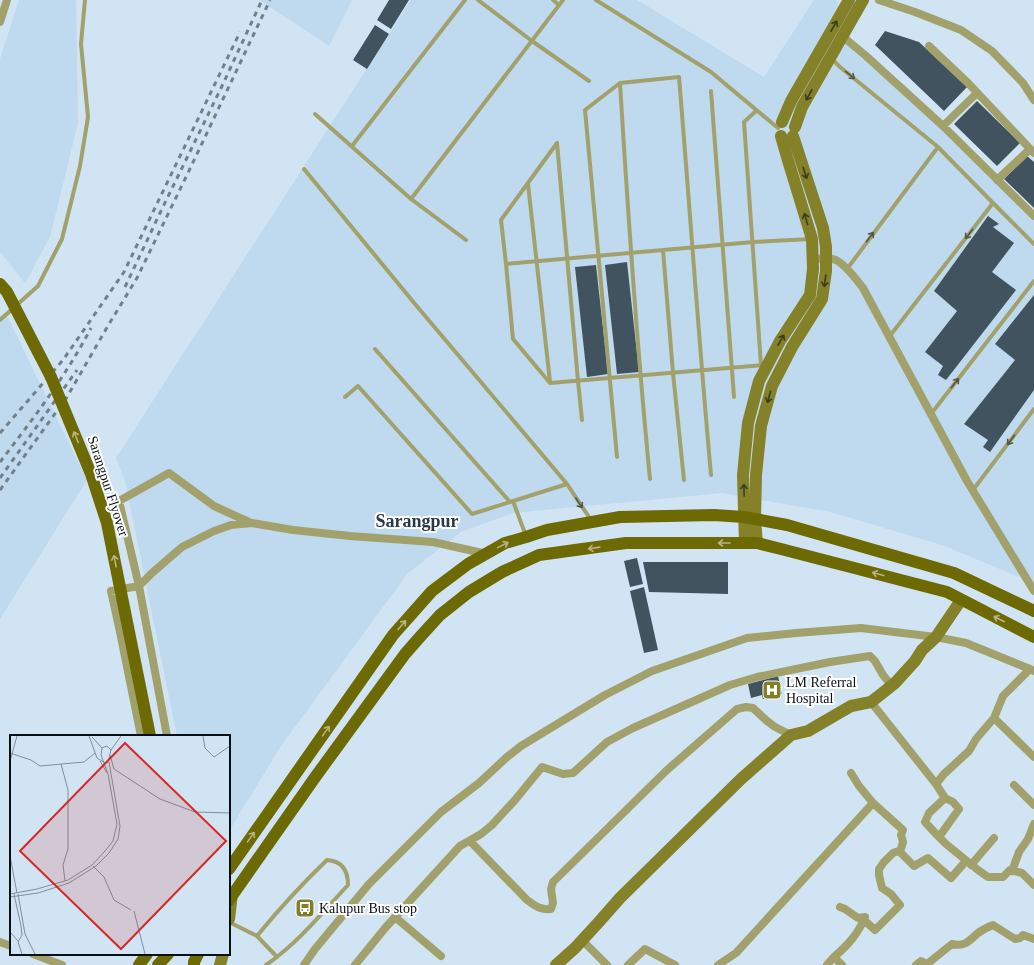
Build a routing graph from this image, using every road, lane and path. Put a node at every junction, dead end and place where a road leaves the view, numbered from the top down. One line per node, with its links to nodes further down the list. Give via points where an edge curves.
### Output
1 (7, 0): 12 (street)
2 (85, 0): 53 (lane, via 81,44 88,117 80,166 62,239 38,286)
3 (465, 0): 27 (lane)
4 (478, 0): 14 (lane)
5 (553, 0): 11 (lane)
6 (563, 0): 11 (lane)
7 (596, 0): 23 (lane, via 711,72)
8 (849, 0): 16 (main road, one-way to 8)
9 (863, 0): 13 (main road)
10 (880, 0): 22 (street, via 961,30 992,51)
11 (559, 5): 14 (lane)
12 (0, 22)
13 (842, 36): 17 (main road); 25 (street)
14 (532, 41): 18 (lane); 33 (lane)
15 (929, 46): 21 (street)
16 (821, 48): 17 (lane); 26 (main road, via 791,102)
17 (830, 57): 26 (main road, one-way to 26, via 802,108); 28 (lane, one-way to 28)
18 (589, 81)
19 (620, 83): 41 (lane, via 679,77); 43 (lane); 44 (lane, via 585,110)
20 (711, 91): 40 (lane)
21 (977, 93): 25 (street); 29 (street)
22 (1034, 100)
23 (756, 111): 26 (lane); 38 (lane, via 744,122)
24 (315, 114): 27 (lane)
25 (943, 126): 31 (street)
26 (786, 130): 36 (main road, one-way to 26, via 787,157); 47 (main road, one-way to 47, via 823,228)
27 (352, 146): 33 (lane)
28 (938, 147): 34 (lane); 50 (lane, one-way to 28)
29 (1032, 151): 31 (street)
30 (304, 169): 73 (lane)
31 (997, 180): 35 (street)
32 (528, 184): 45 (lane, via 557,143); 48 (lane); 49 (lane, via 501,220)
33 (411, 199): 37 (lane)
34 (992, 203): 39 (lane); 54 (lane, one-way to 54)
35 (1034, 216)
36 (812, 239): 38 (lane); 46 (main road)
37 (466, 240)
38 (753, 242): 40 (lane); 56 (lane)
39 (1034, 244)
40 (722, 245): 41 (lane); 57 (lane)
41 (693, 248): 42 (lane); 58 (lane)
42 (663, 250): 43 (lane); 59 (lane)
43 (630, 253): 44 (lane); 60 (lane)
44 (598, 256): 45 (lane); 61 (lane)
45 (568, 259): 48 (lane); 62 (lane)
46 (813, 259): 47 (street); 56 (main road, one-way to 46, via 810,294)
47 (826, 259): 50 (street, via 835,260); 76 (main road, one-way to 76, via 822,299 792,347 772,386 761,426)
48 (536, 262): 49 (lane); 63 (lane)
49 (506, 264): 63 (lane, via 513,339)
50 (847, 269): 54 (street, via 863,288)
51 (1034, 281): 67 (lane, one-way to 51)
52 (0, 284): 93 (main road, Sarangpur Flyover, one-way to 52, bridge, via 107,523 91,474 52,377 7,292)
53 (0, 320)
54 (889, 337): 67 (street)
55 (375, 349): 75 (lane)
56 (764, 365): 57 (lane); 76 (main road, one-way to 56, via 743,475 748,423)
57 (732, 368): 58 (lane); 65 (lane)
58 (702, 370): 59 (lane); 70 (lane)
59 (673, 373): 60 (lane); 72 (lane)
60 (640, 376): 61 (lane); 71 (lane)
61 (609, 378): 62 (lane); 69 (lane)
62 (578, 381): 63 (lane); 68 (lane)
63 (550, 383)
64 (345, 397): 75 (lane, via 358,386 472,514)
65 (734, 397)
66 (1034, 409): 74 (lane, one-way to 74)
67 (931, 414): 74 (street)
68 (582, 420)
69 (617, 457)
70 (711, 475)
71 (650, 479)
72 (684, 480)
73 (567, 484): 75 (lane); 77 (lane, one-way to 77)
74 (973, 490): 83 (street)
75 (511, 502): 79 (lane)
76 (750, 518): 77 (main road, via 714,515 620,517); 80 (main road); 85 (main road, via 787,525 954,573)
77 (592, 522): 79 (main road, via 547,530)
78 (252, 523): 81 (street, via 292,530 433,542); 82 (street, via 231,524 182,547); 82 (street, via 214,506 169,473 119,501)
79 (526, 537): 81 (main road, one-way to 79)
80 (751, 543): 84 (main road, one-way to 80, via 947,592 781,548); 112 (main road, one-way to 112, via 626,543 539,556 502,572 469,592 440,615 405,654)
81 (487, 554): 109 (main road, one-way to 81, via 393,635 432,591 468,564)
82 (139, 586): 92 (street, via 111,591); 94 (street)
83 (1034, 591)
84 (961, 600): 86 (main road, one-way to 84); 87 (main road)
85 (1034, 611)
86 (1034, 636)
87 (936, 637): 88 (street, via 966,643); 89 (main road); 135 (street, via 861,628 747,638 652,671 605,694 521,746 441,812 369,884)
88 (1032, 670): 91 (street, via 1003,696)
89 (892, 686): 90 (main road); 106 (street, via 870,656 757,677 730,685 607,742 573,773 563,774 542,767 500,817)
90 (871, 702): 95 (main road, via 851,706 808,731); 98 (street)
91 (994, 718): 96 (street); 98 (street, via 969,751)
92 (141, 735)
93 (150, 735)
94 (167, 735)
95 (791, 735): 106 (street, via 775,727 752,708 737,709 667,770 553,882 551,909 542,910 527,900); 120 (main road, via 631,887)
96 (1034, 757)
97 (851, 773): 101 (street)
98 (936, 784): 100 (street)
99 (1014, 785): 102 (street)
100 (945, 798): 104 (street, via 929,813 925,822); 104 (street, via 959,809)
101 (873, 803): 107 (street, via 903,830); 141 (street, via 736,953)
102 (1034, 805)
103 (1034, 824): 110 (street)
104 (939, 837): 108 (street)
105 (994, 838): 108 (street)
106 (470, 841): 115 (street, via 460,846)
107 (900, 852): 108 (street, via 914,866 928,858 951,878); 116 (street, via 893,853 879,869 882,888 900,905 875,930)
108 (969, 863): 110 (street, via 988,877 1003,877)
109 (230, 868)
110 (1012, 871): 111 (street, via 1022,873)
111 (1034, 885)
112 (231, 897): 114 (main road)
113 (840, 906): 116 (street, via 858,918 865,917)
114 (230, 908)
115 (395, 917): 127 (street); 136 (street)
116 (864, 920): 129 (street, via 855,937)
117 (230, 922): 118 (lane)
118 (257, 936): 128 (lane); 128 (lane, via 327,860 340,864 346,872 348,885 301,936)
119 (1034, 939): 144 (street, via 1022,935 1015,939 993,925 979,932 970,941 952,944 927,964 921,961)
120 (582, 940): 137 (main road); 138 (street)
121 (0, 942): 122 (street)
122 (10, 946)
123 (36, 955): 130 (street)
124 (146, 955): 131 (main road)
125 (167, 955): 132 (main road)
126 (223, 955): 133 (main road)
127 (441, 956)
128 (277, 957): 134 (lane)
129 (834, 957): 142 (street); 143 (street)
130 (62, 965)
131 (139, 965)
132 (158, 965)
133 (220, 965)
134 (266, 965)
135 (304, 965)
136 (355, 965)
137 (556, 965)
138 (607, 965)
139 (628, 965): 140 (street, via 645,949)
140 (675, 965)
141 (718, 965)
142 (827, 965)
143 (842, 965)
144 (916, 965)

